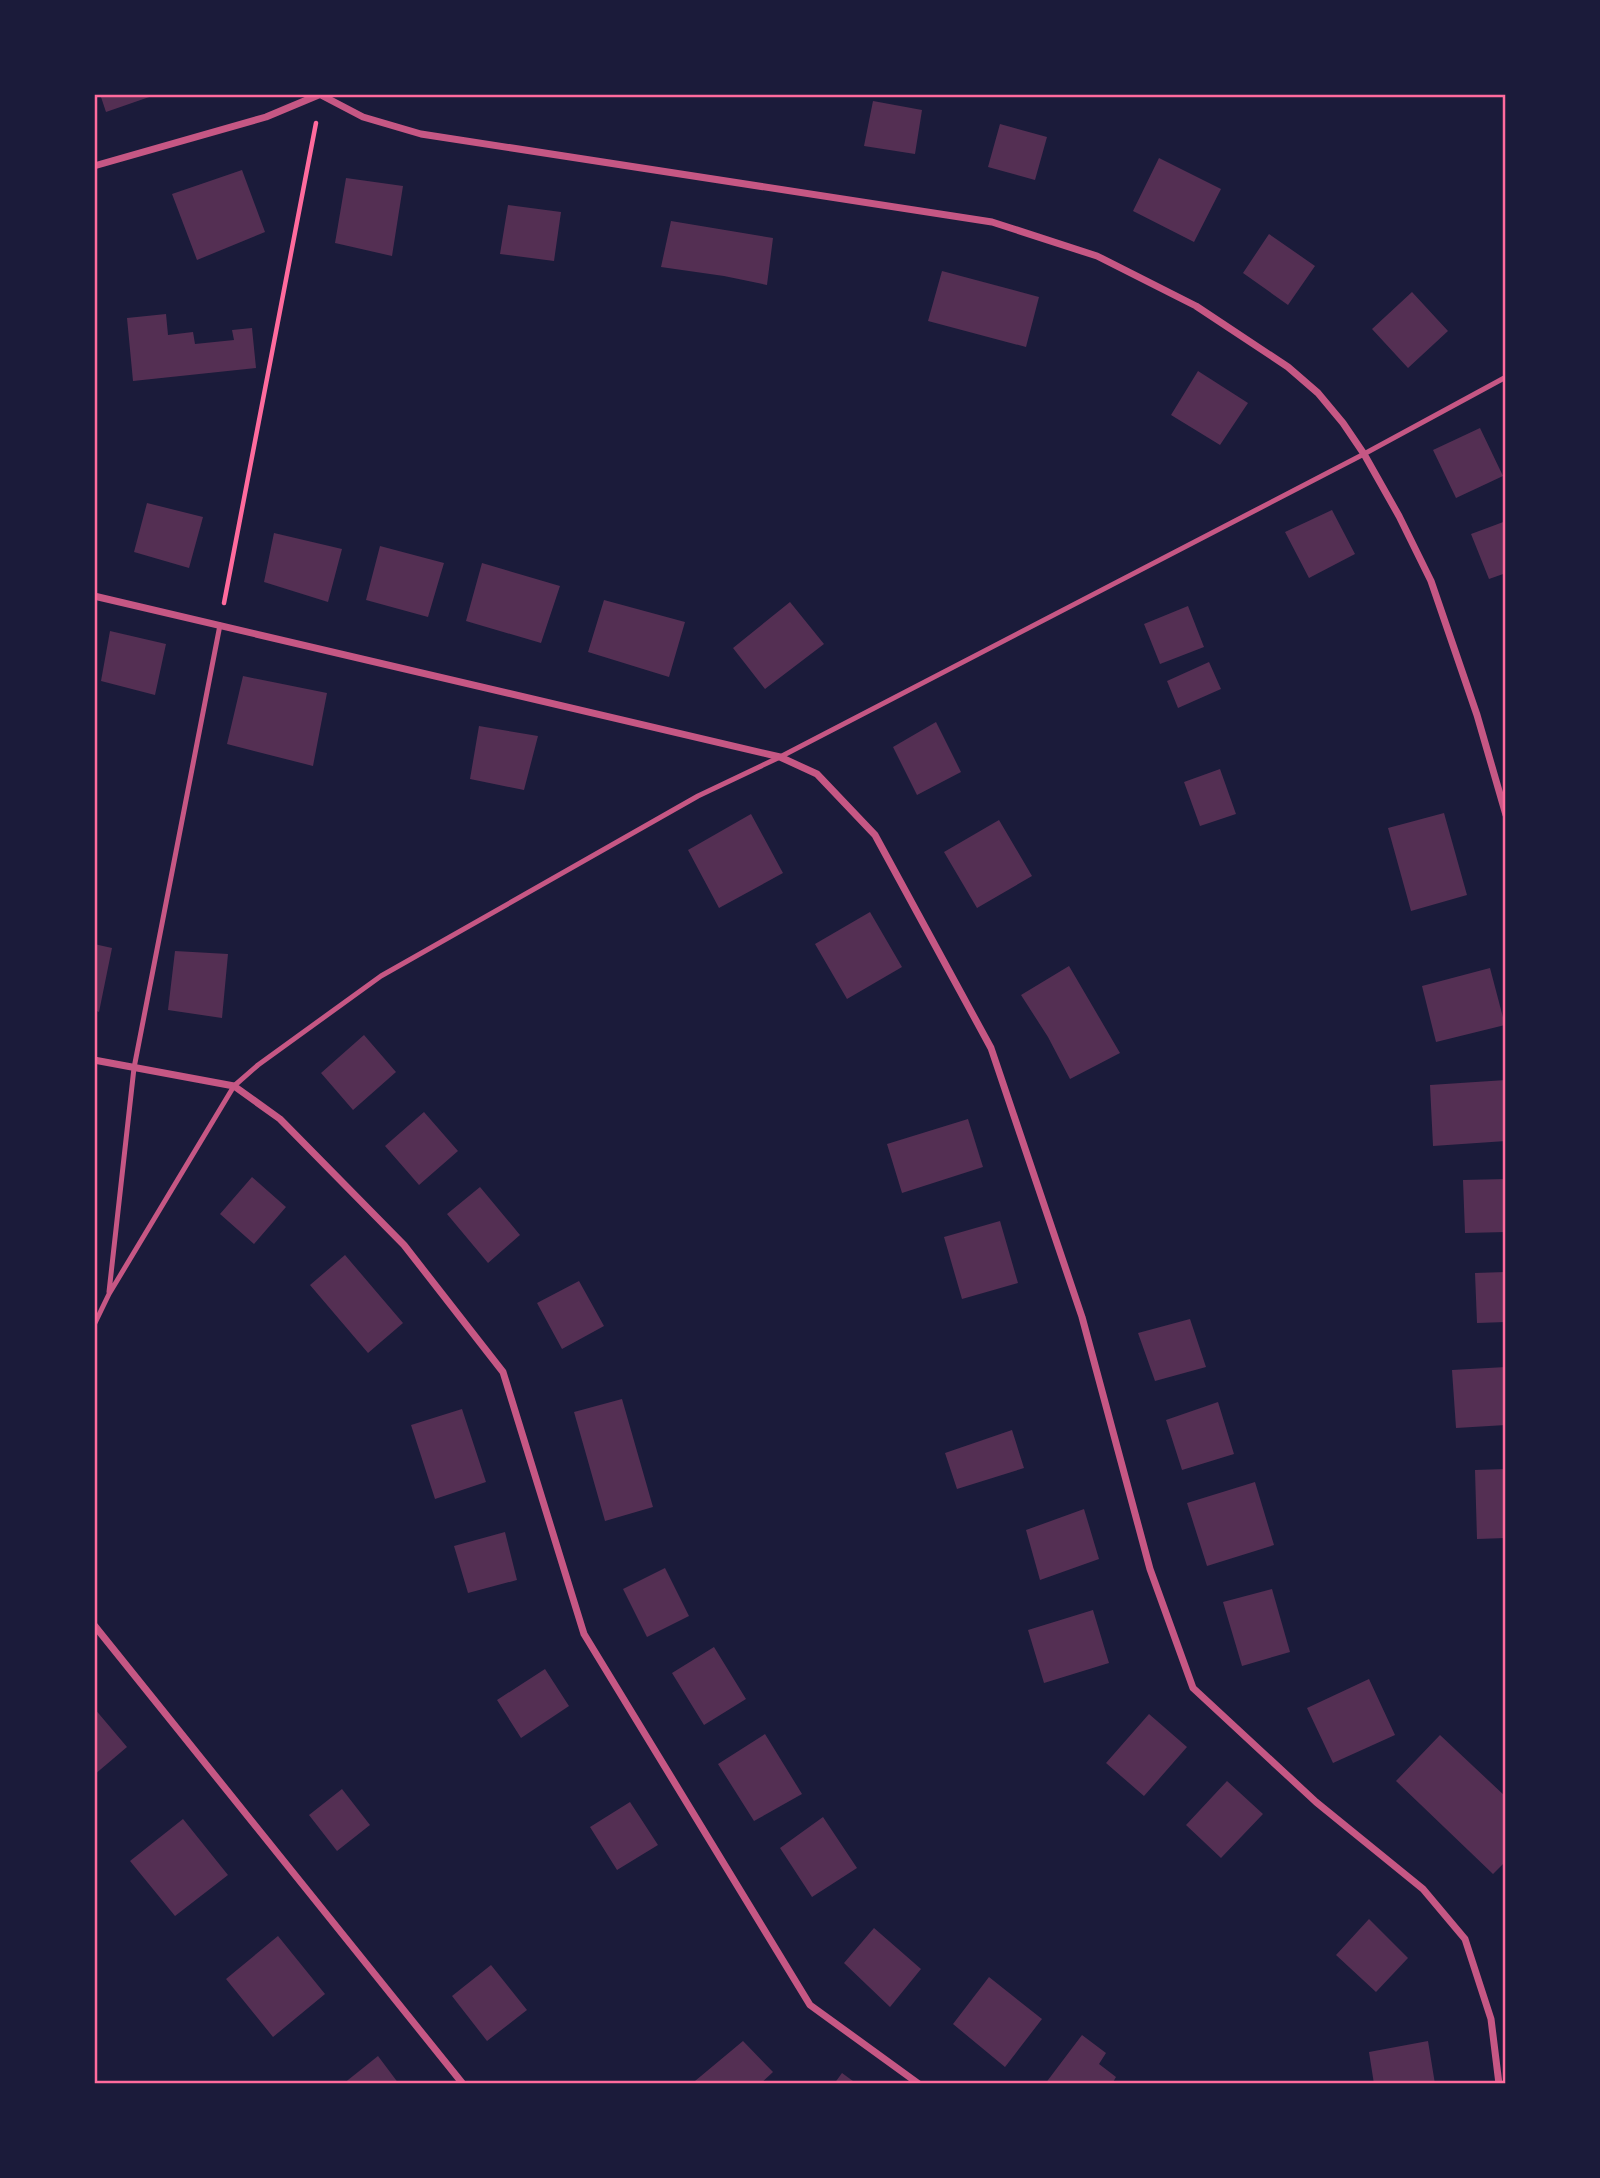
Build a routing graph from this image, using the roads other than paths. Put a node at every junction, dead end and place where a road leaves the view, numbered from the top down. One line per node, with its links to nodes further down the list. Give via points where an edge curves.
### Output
1 (321, 95): 2 (street, via 267,117); 4 (street, via 363,117 421,134 992,222 1097,256 1196,306 1288,367 1318,393)
2 (94, 166)
3 (1506, 377): 4 (lane)
4 (1364, 454): 7 (lane); 8 (street, via 1432,581)
5 (94, 596): 6 (street)
6 (220, 625): 7 (street); 10 (lane)
7 (780, 757): 11 (lane, via 698,796 381,976); 17 (street, via 817,774 875,835 991,1048 1082,1317 1150,1569 1193,1688 1315,1802 1423,1889 1465,1938 1490,2019)
8 (1506, 815)
9 (94, 1060): 10 (street)
10 (134, 1068): 11 (street); 12 (lane)
11 (234, 1086): 12 (lane); 16 (street, via 279,1119 404,1245 503,1373 584,1634 810,2005)
12 (109, 1294): 13 (lane)
13 (94, 1325)
14 (94, 1625): 15 (street)
15 (463, 2084)
16 (919, 2084)
17 (1499, 2084)

